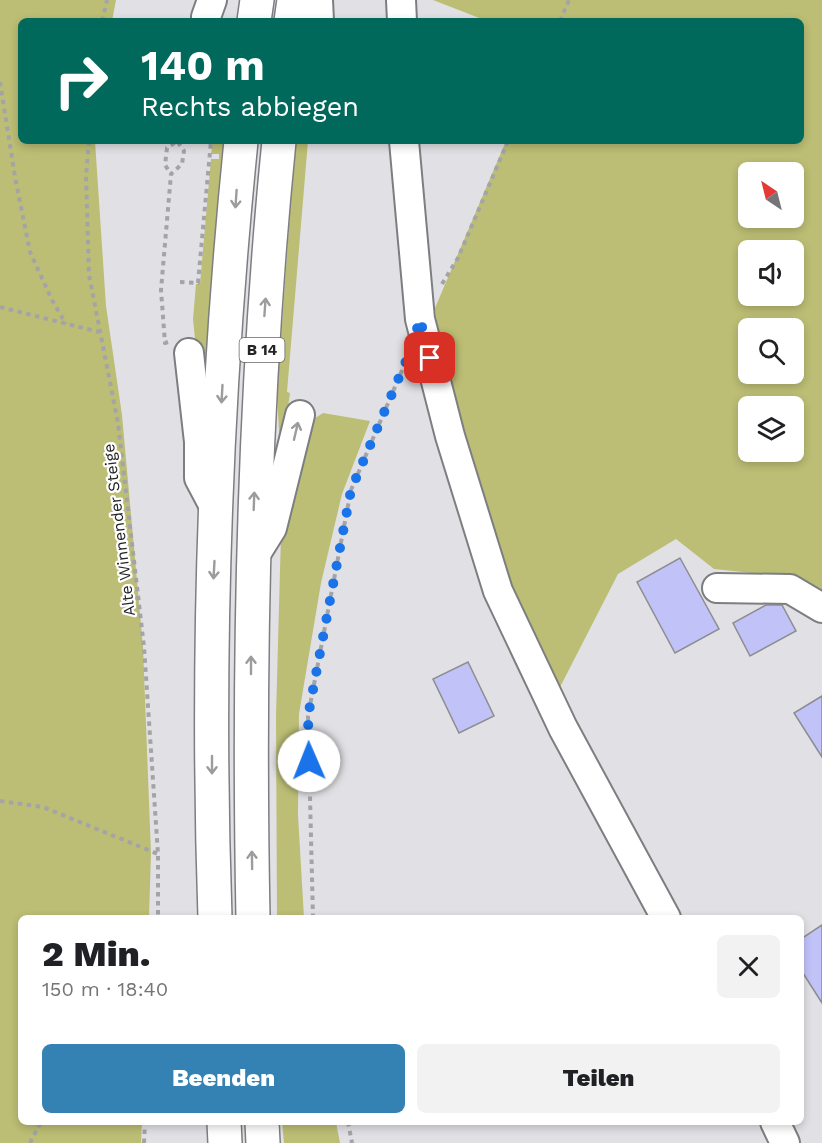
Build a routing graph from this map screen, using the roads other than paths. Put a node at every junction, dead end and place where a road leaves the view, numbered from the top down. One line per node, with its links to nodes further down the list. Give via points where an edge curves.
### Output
1 (257, 0): 5 (highway)
2 (294, 0): 6 (highway)
3 (318, 0): 7 (street)
4 (401, 0): 8 (street)
5 (254, 18)
6 (291, 18)
7 (319, 18)
8 (402, 18)
9 (241, 144): 14 (highway, B 14, one-way to 14)
10 (279, 144): 15 (highway, B 14, one-way to 10, via 262,354)
11 (404, 144): 20 (street, via 420,319 450,436 498,591 563,728)
12 (179, 348): 14 (street, via 199,442 200,478)
13 (300, 415): 15 (street, one-way to 13, via 272,528)
14 (217, 512): 18 (highway, B 14, one-way to 18, via 212,710)
15 (252, 560): 19 (highway, B 14, one-way to 15)
16 (717, 588): 17 (street, via 790,589)
17 (822, 608)
18 (215, 915)
19 (253, 915)
20 (664, 915)
21 (224, 1125): 24 (highway)
22 (262, 1125): 25 (highway)
23 (776, 1125): 26 (street)
24 (225, 1143)
25 (263, 1143)
26 (785, 1143)

